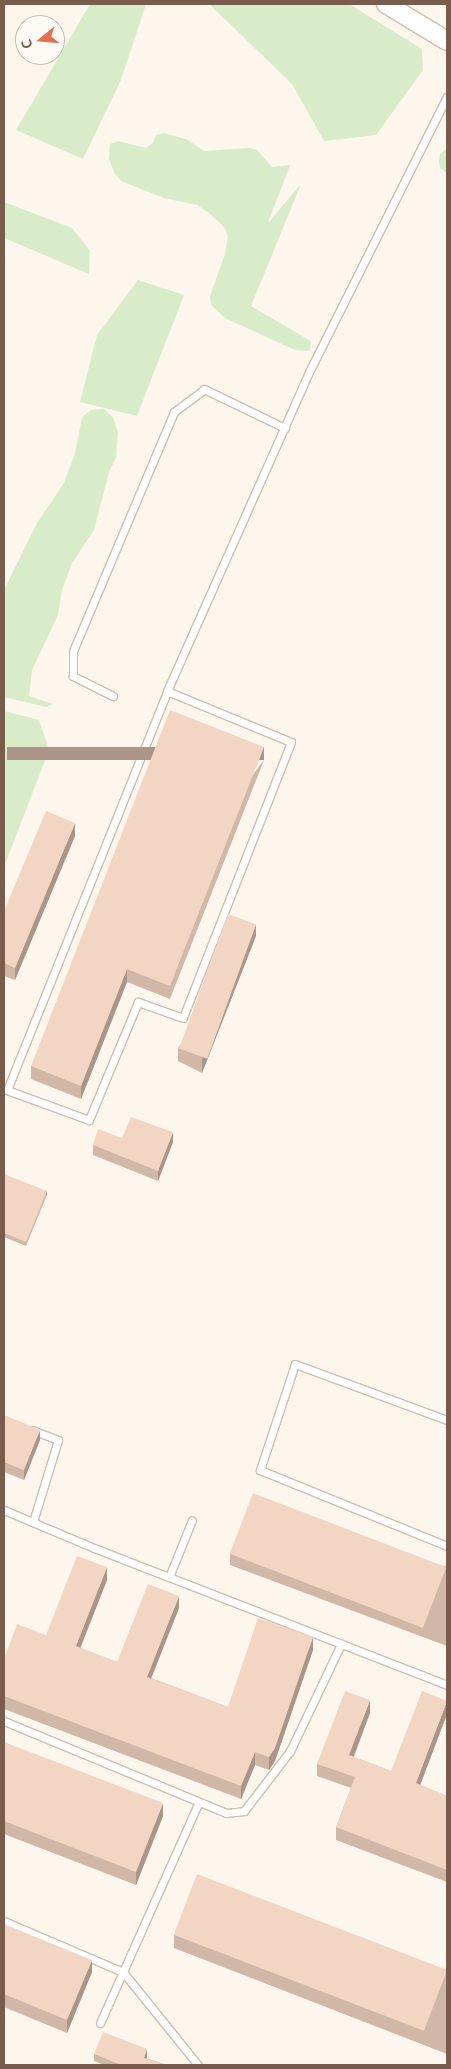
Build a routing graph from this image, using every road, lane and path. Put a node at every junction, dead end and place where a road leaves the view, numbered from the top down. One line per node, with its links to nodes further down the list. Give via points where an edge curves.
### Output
1 (386, 4): 2 (street)
2 (447, 42)
3 (447, 97): 4 (lane)
4 (284, 428): 5 (lane); 6 (lane, via 204,389 174,412 73,651 73,676)
5 (167, 691): 5 (lane, via 7,1090 89,1120 138,1002 183,1018 291,742)
6 (113, 696)
7 (447, 1420): 12 (lane, via 295,1364 260,1470)
8 (22, 1426): 11 (lane, via 58,1440)
9 (4, 1510): 11 (lane)
10 (192, 1520): 13 (lane)
11 (33, 1522): 13 (lane)
12 (447, 1546)
13 (169, 1577): 14 (lane)
14 (341, 1644): 15 (lane); 17 (lane, via 290,1751 244,1811 226,1813)
15 (447, 1685)
16 (4, 1721): 17 (lane)
17 (199, 1802): 19 (lane)
18 (4, 1921): 19 (lane)
19 (123, 1972): 20 (lane); 21 (lane)
20 (100, 2022)
21 (198, 2065)

